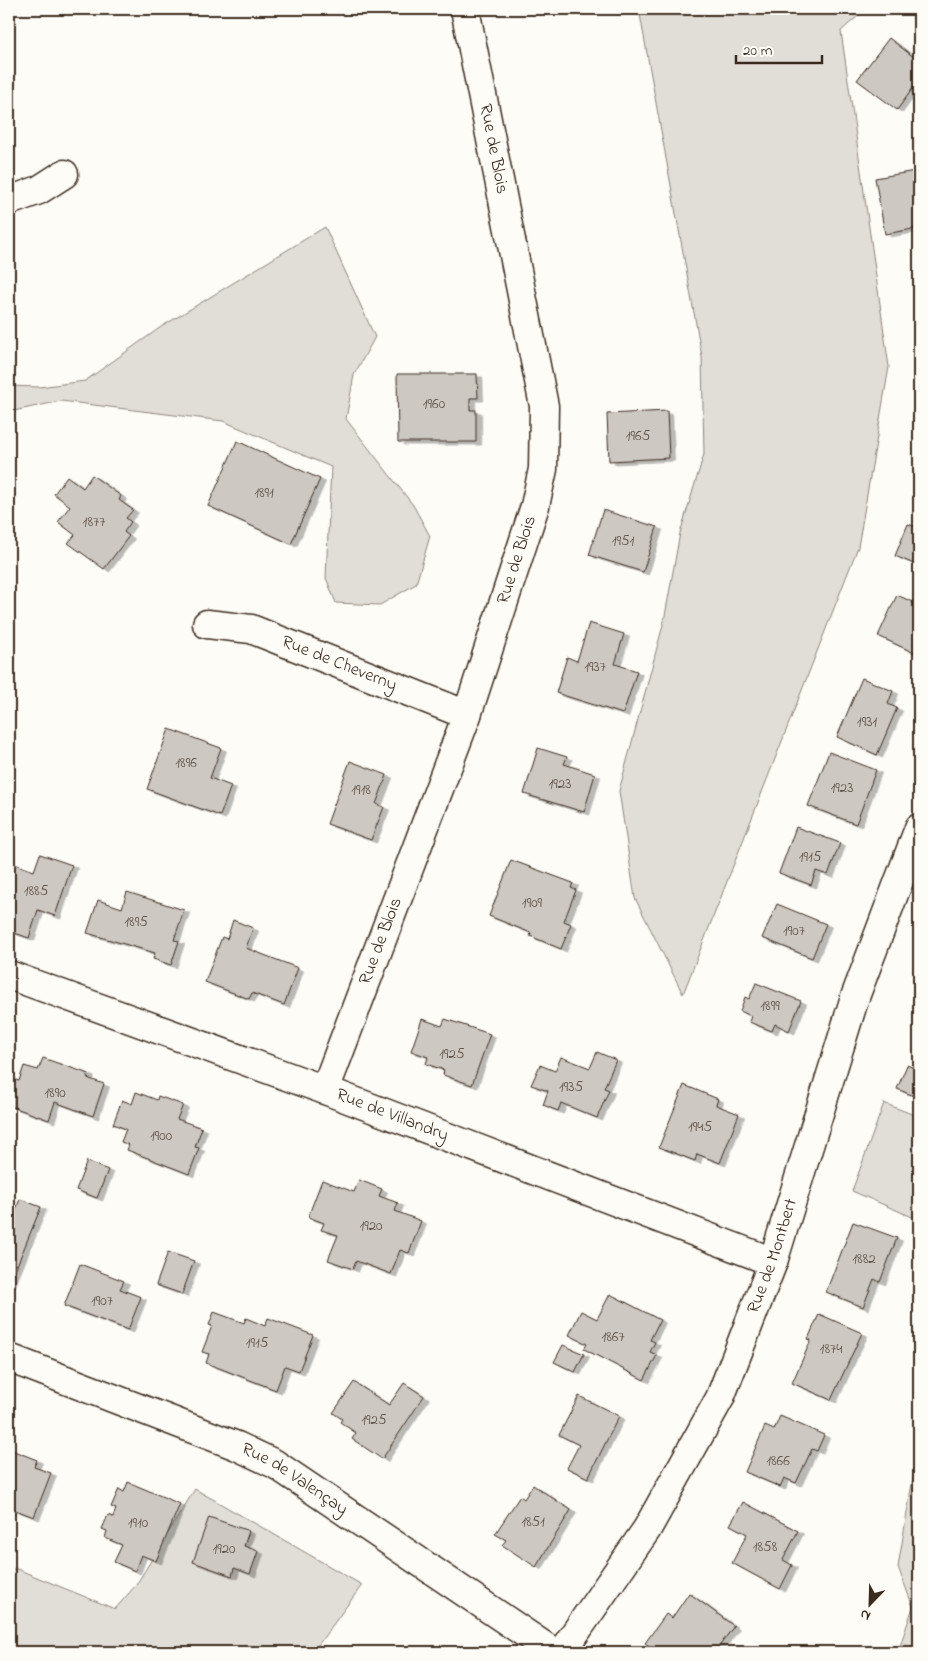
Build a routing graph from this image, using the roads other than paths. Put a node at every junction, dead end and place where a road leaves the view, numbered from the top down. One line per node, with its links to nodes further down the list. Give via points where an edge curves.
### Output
1 (465, 9): 5 (street, Rue de Blois, via 544,406 545,444 534,506)
2 (64, 174): 3 (street, via 39,190)
3 (9, 201)
4 (206, 624): 5 (street, Rue de Cheverny, via 251,629)
5 (467, 715): 8 (street, Rue de Blois)
6 (919, 828): 9 (street, Rue de Montbert, via 855,997)
7 (9, 975): 8 (street, Rue de Villandry)
8 (325, 1090): 9 (street, Rue de Villandry)
9 (773, 1262): 12 (street, Rue de Montbert, via 720,1398 647,1529)
10 (9, 1358): 11 (street, Rue de Valençay, via 276,1464)
11 (554, 1652)
12 (562, 1652)

